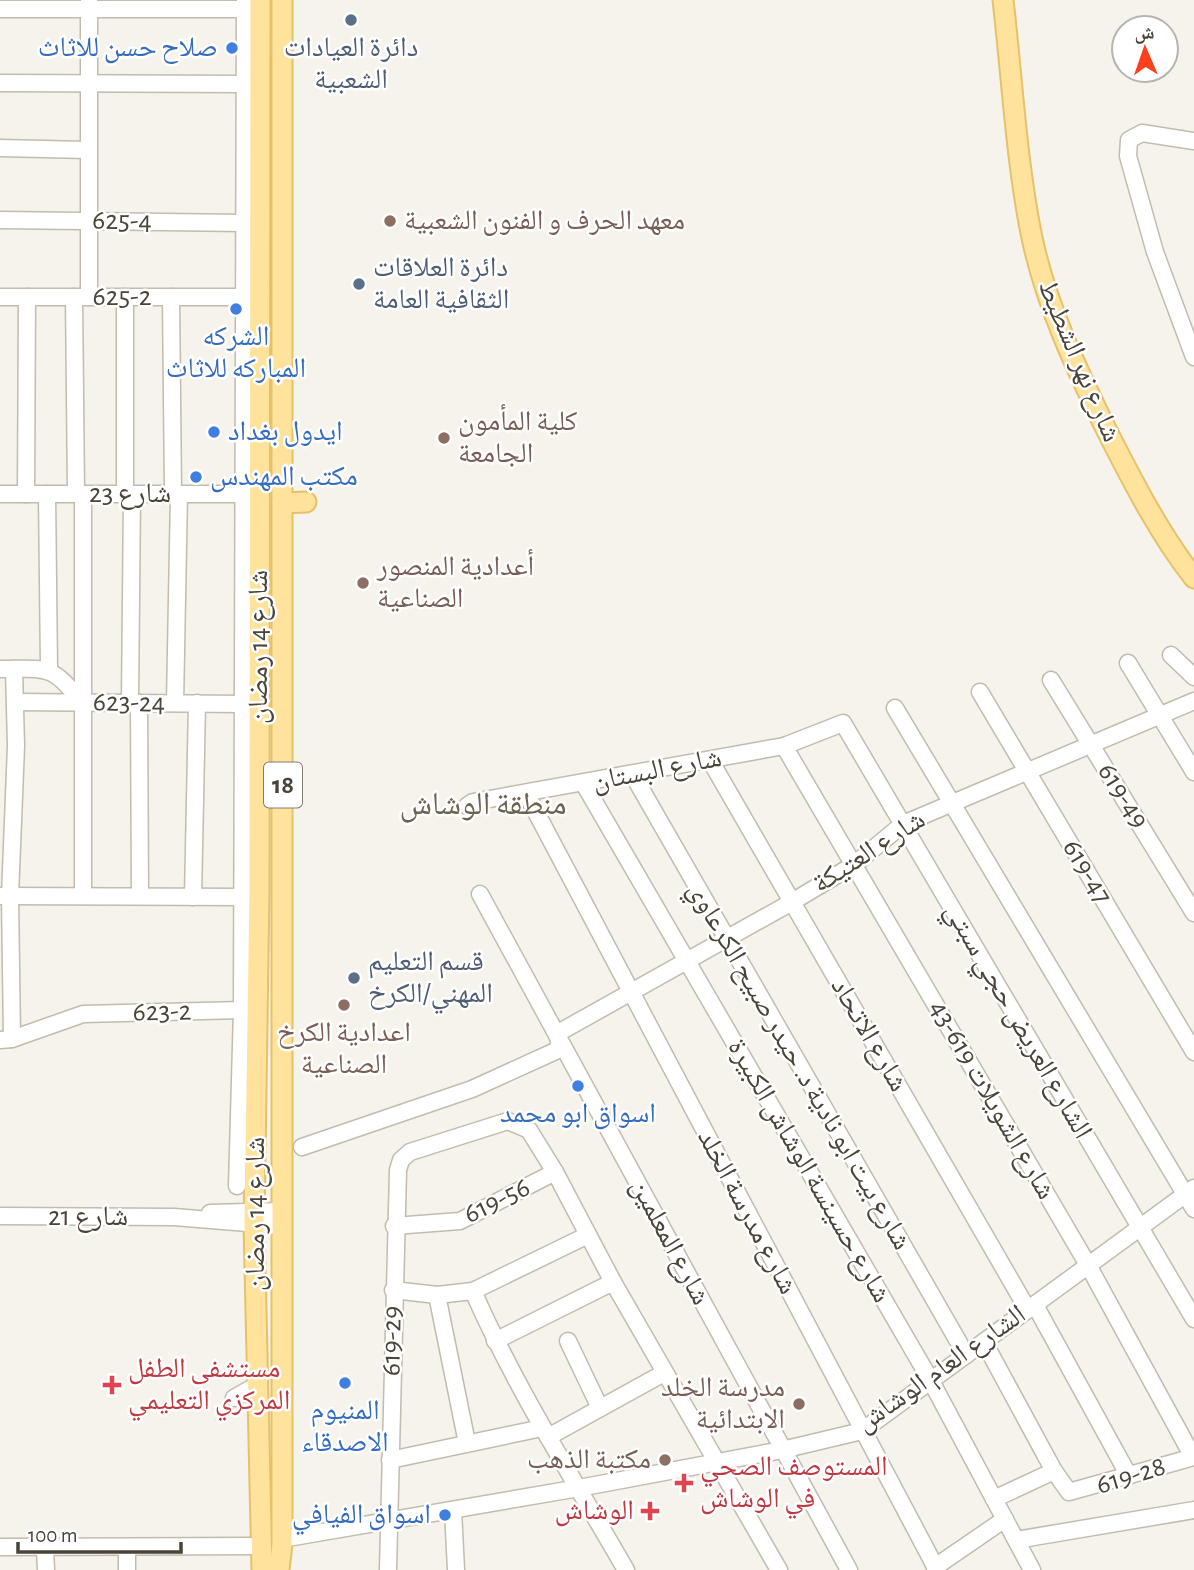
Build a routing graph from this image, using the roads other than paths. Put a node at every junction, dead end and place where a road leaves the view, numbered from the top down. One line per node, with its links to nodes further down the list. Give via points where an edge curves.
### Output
1 (282, 0): 32 (main road, شارع 14 رمضان / 18)
2 (1003, 0): 33 (main road, شارع نهر الشطيط, via 1031,231 1051,306 1130,476)
3 (250, 3): 4 (street); 8 (street); 23 (main road, شارع 14 رمضان / 18)
4 (89, 5): 5 (street); 6 (street)
5 (0, 9)
6 (87, 82): 7 (street); 8 (street); 11 (street)
7 (0, 83)
8 (245, 84): 14 (street)
9 (1194, 141): 21 (street, via 1142,133 1129,140 1128,156 1155,252)
10 (0, 148): 11 (street)
11 (87, 150): 13 (street)
12 (0, 220): 13 (street, 625-4)
13 (87, 221): 14 (street, 625-4); 17 (street)
14 (244, 223): 20 (street)
15 (0, 297): 16 (street, 625-2)
16 (27, 297): 17 (street, 625-2); 25 (street)
17 (82, 297): 18 (street, 625-2); 27 (street)
18 (125, 297): 19 (street, 625-2); 28 (street)
19 (171, 297): 20 (street, 625-2); 29 (street)
20 (244, 297): 22 (street)
21 (1194, 357)
22 (244, 375): 23 (main road); 30 (street)
23 (260, 403): 30 (main road, شارع 14 رمضان / 18)
24 (0, 494): 25 (street, شارع 23)
25 (26, 494): 26 (street, شارع 23)
26 (47, 494): 27 (street, شارع 23); 38 (street)
27 (80, 494): 28 (street, شارع 23); 44 (street)
28 (128, 494): 29 (street, شارع 23); 45 (street)
29 (176, 494): 30 (street, شارع 23); 46 (street)
30 (252, 494): 34 (main road, شارع 14 رمضان / 18)
31 (306, 502): 32 (main road)
32 (282, 503): 88 (main road, شارع 14 رمضان / 18)
33 (1194, 578)
34 (251, 606): 48 (street); 81 (main road, شارع 14 رمضان / 18)
35 (1171, 655): 39 (street)
36 (1128, 663): 50 (street)
37 (7, 669): 38 (street); 43 (street)
38 (49, 669): 44 (street, via 67,682)
39 (1194, 677)
40 (1051, 680): 52 (street, 619-49)
41 (980, 692): 56 (street, 619-47)
42 (1194, 701): 50 (street, شارع العتيکة)
43 (16, 702): 44 (street, 623-24); 53 (street)
44 (81, 702): 45 (street, 623-24); 67 (street)
45 (135, 703): 46 (street, 623-24); 68 (street)
46 (175, 703): 47 (street, 623-24)
47 (197, 703): 48 (street, 623-24); 69 (street)
48 (243, 704): 70 (street)
49 (895, 708): 61 (street)
50 (1160, 716): 52 (street, شارع العتيکة); 57 (street)
51 (843, 723): 54 (street, شارع البستان); 63 (street, الشارع العريض حجي سبتي)
52 (1091, 745): 56 (street, شارع العتيکة); 72 (street, 619-49)
53 (8, 746): 66 (street)
54 (783, 746): 55 (street, شارع البستان); 64 (street, شارع الشويلات 619-43)
55 (710, 760): 58 (street, شارع البستان); 71 (street, شارع الاتحاد)
56 (1027, 771): 61 (street, شارع العتيکة); 79 (street, 619-47)
57 (1194, 772)
58 (633, 775): 59 (street, شارع البستان); 73 (street, شارع بيت ابو نادية د. حيدر صبيح الكرعاوي)
59 (584, 784): 60 (street, شارع البستان); 74 (street, شارع حسينسة الوشاش الكبيرة)
60 (527, 794): 62 (street, شارع البستان); 75 (street, شارع مدرسة الخلد)
61 (950, 802): 63 (street, شارع العتيکة); 85 (street)
62 (467, 806)
63 (903, 824): 64 (street, شارع العتيکة); 90 (street, الشارع العريض حجي سبتي)
64 (855, 864): 71 (street, شارع العتيکة); 92 (street, شارع الشويلات 619-43)
65 (480, 894): 77 (street, شارع المعلمين)
66 (5, 896): 67 (street); 78 (street)
67 (83, 896): 68 (street)
68 (140, 896): 69 (street)
69 (193, 897): 70 (street)
70 (242, 897): 76 (street)
71 (792, 902): 73 (street, شارع العتيکة); 97 (street, شارع الاتحاد)
72 (1194, 913)
73 (725, 940): 74 (street, شارع العتيکة); 102 (street, شارع بيت ابو نادية د. حيدر صبيح الكرعاوي)
74 (687, 962): 75 (street, شارع العتيکة); 104 (street, شارع حسينسة الوشاش الكبيرة)
75 (633, 993): 77 (street, شارع العتيکة); 108 (street, شارع مدرسة الخلد)
76 (242, 1010): 78 (street, 623-2, via 83,1014); 80 (street)
77 (558, 1033): 82 (street, via 560,1049 472,1089); 111 (street, شارع المعلمين)
78 (6, 1040)
79 (1194, 1052)
80 (240, 1072): 81 (main road); 84 (street)
81 (256, 1091): 87 (main road, شارع 14 رمضان / 18)
82 (302, 1147)
83 (555, 1172): 89 (street, 619-56, via 460,1222); 89 (street, 619-29, via 529,1130 508,1121 410,1152 401,1160); 91 (street)
84 (237, 1186)
85 (1191, 1197): 90 (street, الشارع العام الوشاش)
86 (0, 1216): 87 (street, شارع 21)
87 (255, 1218): 88 (street, شارع 21); 105 (main road, شارع 14 رمضان / 18)
88 (283, 1219): 124 (main road, شارع 14 رمضان / 18)
89 (394, 1226): 94 (street, 619-29)
90 (1140, 1228): 92 (street, الشارع العام الوشاش); 98 (street, الشارع العريض حجي سبتي)
91 (588, 1235): 93 (street); 95 (street)
92 (1088, 1265): 97 (street, الشارع العام الوشاش); 112 (street, شارع الشويلات 619-43)
93 (613, 1282): 99 (street); 103 (street)
94 (393, 1290): 96 (street); 113 (street, 619-29)
95 (473, 1291): 96 (street); 99 (street)
96 (437, 1295): 110 (street)
97 (1031, 1307): 101 (street, الشارع العام الوشاش); 116 (street, شارع الاتحاد)
98 (1194, 1319)
99 (495, 1341): 109 (street)
100 (568, 1341): 107 (street)
101 (984, 1342): 102 (street, الشارع العام الوشاش); 115 (street)
102 (966, 1355): 104 (street, الشارع العام الوشاش)
103 (664, 1373): 107 (street); 114 (street)
104 (930, 1381): 108 (street, الشارع العام الوشاش); 118 (street, شارع حسينسة الوشاش الكبيرة)
105 (257, 1385): 106 (street); 125 (main road, شارع 14 رمضان / 18)
106 (234, 1398)
107 (600, 1408): 109 (street)
108 (862, 1431): 111 (street, الشارع العام الوشاش); 129 (street, شارع مدرسة الخلد)
109 (545, 1433): 110 (street); 117 (street)
110 (467, 1443): 113 (street)
111 (782, 1450): 114 (street, الشارع العام الوشاش); 140 (street, شارع المعلمين)
112 (1193, 1457): 116 (street, 619-28)
113 (390, 1460): 122 (street, 619-29)
114 (715, 1462): 117 (street, الشارع العام الوشاش); 139 (street)
115 (1054, 1471): 116 (street, 619-28, via 1069,1492); 118 (street)
116 (1129, 1476)
117 (579, 1488): 119 (street, الشارع العام الوشاش); 138 (street)
118 (994, 1499): 121 (street, شارع حسينسة الوشاش الكبيرة)
119 (453, 1510): 122 (street, الشارع العام الوشاش); 137 (street)
120 (1194, 1510): 123 (street)
121 (1005, 1519): 123 (street, شارع حسينسة الوشاش الكبيرة); 129 (street)
122 (389, 1522): 124 (street, الشارع العام الوشاش); 136 (street, 619-29)
123 (1016, 1540): 141 (street, شارع حسينسة الوشاش الكبيرة)
124 (282, 1541): 134 (main road, شارع 14 رمضان / 18); 135 (main road, شارع 14 رمضان / 18)
125 (261, 1546): 128 (street); 132 (main road, شارع 14 رمضان / 18); 133 (main road, شارع 14 رمضان / 18)
126 (0, 1547): 127 (street)
127 (46, 1548): 128 (street); 130 (street)
128 (127, 1548): 131 (street)
129 (936, 1568)
130 (46, 1570)
131 (127, 1570)
132 (254, 1570)
133 (262, 1570)
134 (279, 1570)
135 (290, 1570)
136 (388, 1570)
137 (456, 1570)
138 (626, 1570)
139 (779, 1570)
140 (849, 1570)
141 (1032, 1570)

